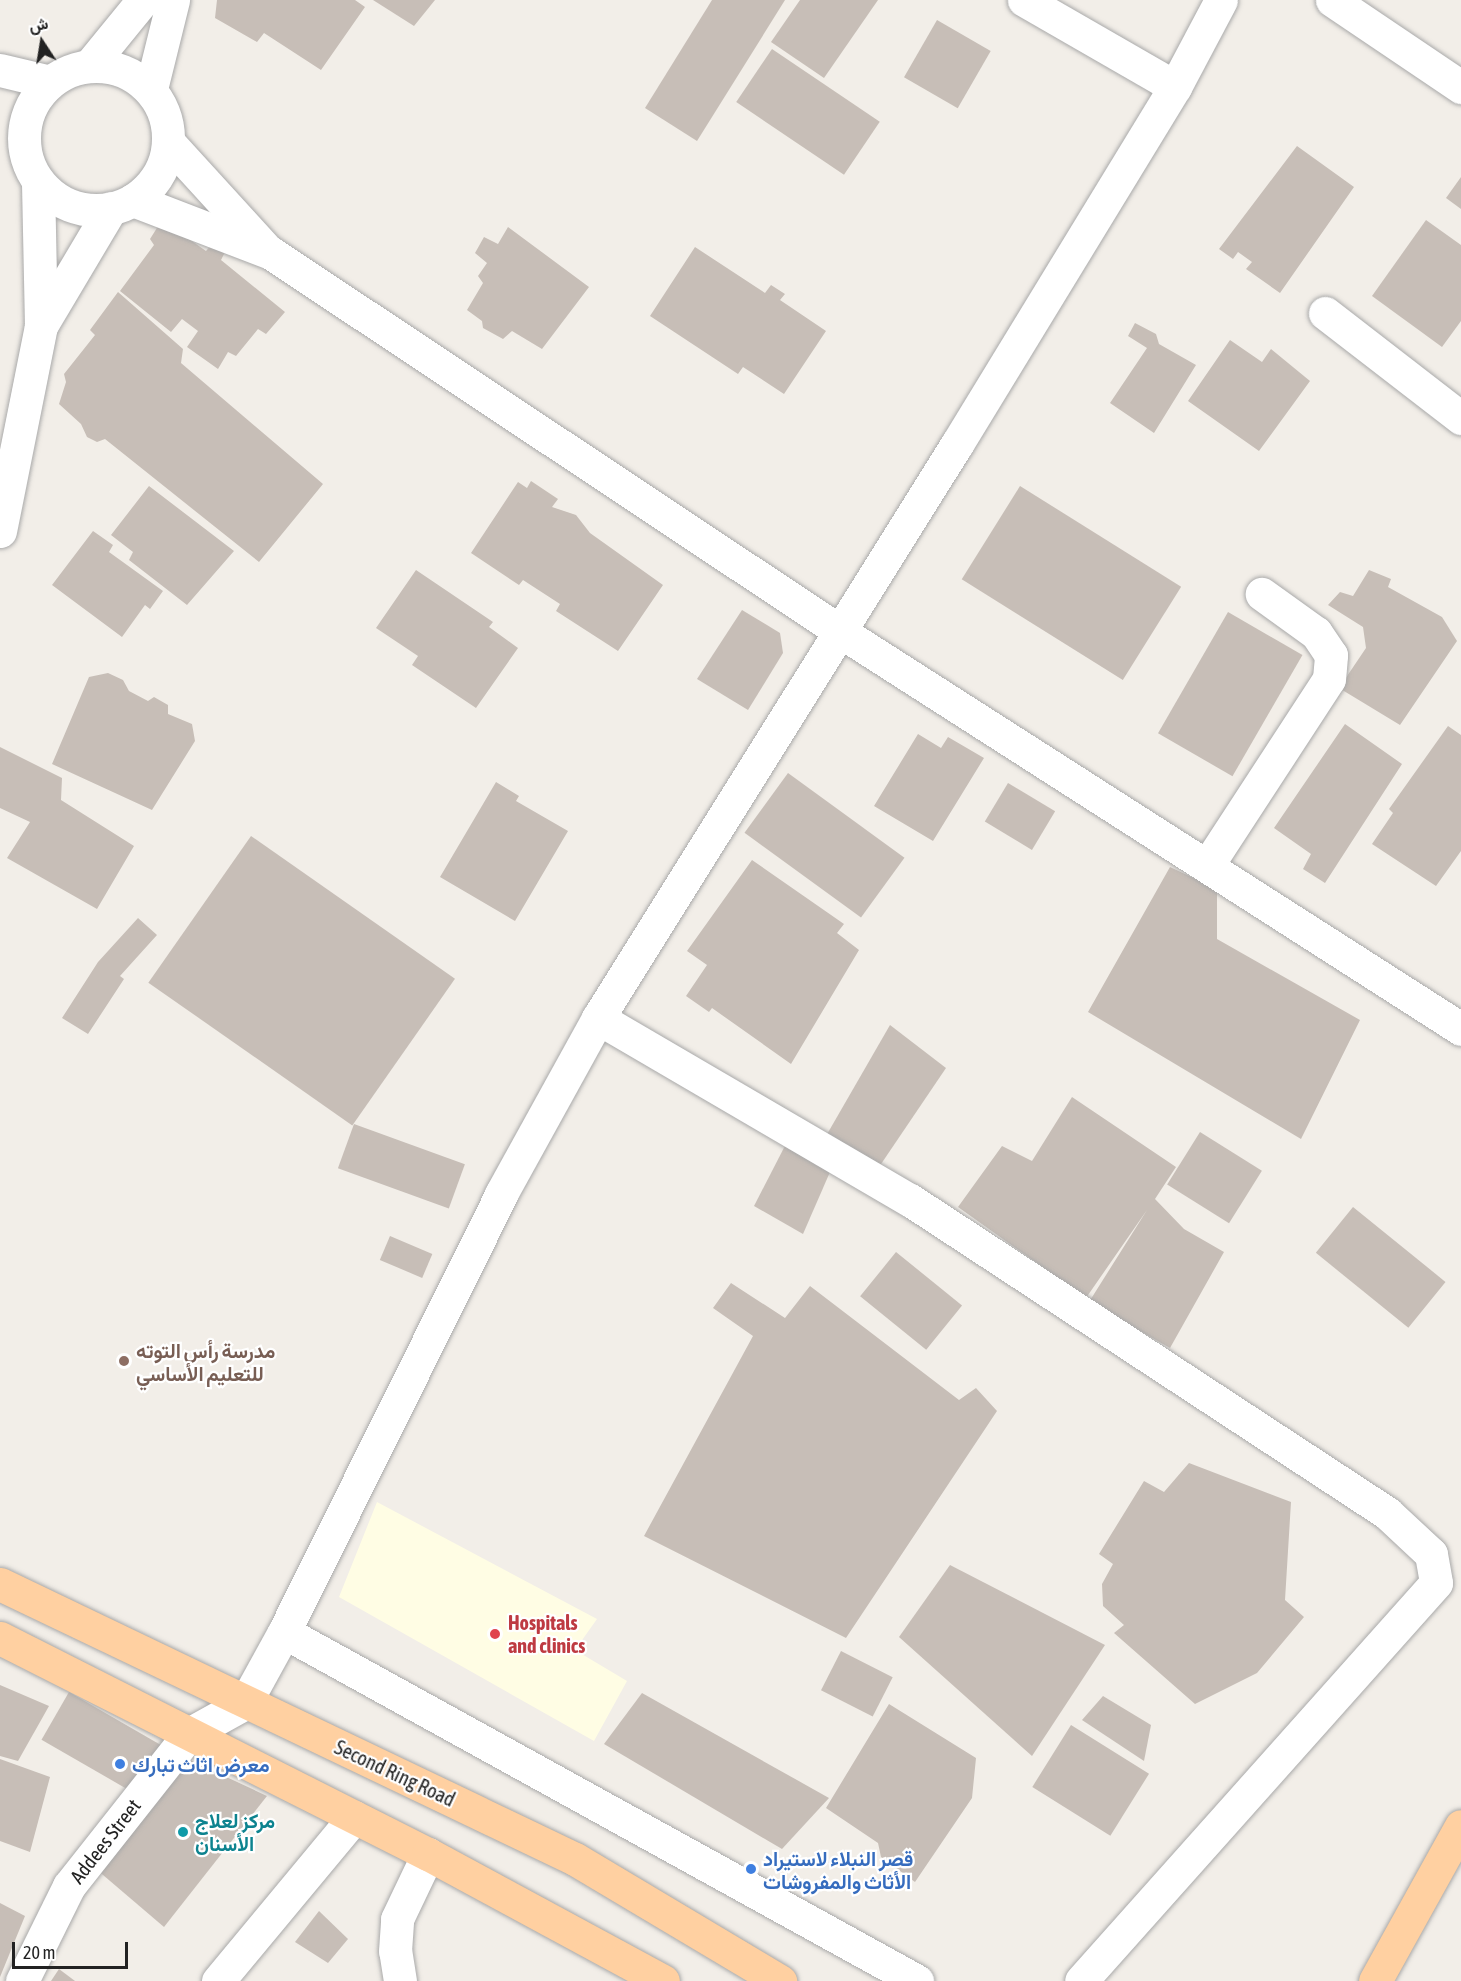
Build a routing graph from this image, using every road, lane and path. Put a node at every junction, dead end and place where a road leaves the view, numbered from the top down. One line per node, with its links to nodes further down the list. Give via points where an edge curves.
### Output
1 (143, 0): 6 (street)
2 (173, 0): 11 (street)
3 (1024, 0): 9 (street)
4 (1221, 0): 9 (street)
5 (1332, 0): 10 (street)
6 (90, 65): 8 (street, via 69,70); 11 (street, via 123,70)
7 (0, 70): 8 (street)
8 (50, 82): 12 (street)
9 (1175, 87): 22 (street)
10 (1461, 87)
11 (151, 89): 13 (street, via 162,105)
12 (12, 132): 14 (street)
13 (169, 143): 15 (street, via 164,165 151,185); 16 (street)
14 (38, 182): 15 (street, via 59,200 84,209); 18 (street)
15 (122, 204): 16 (street); 18 (street)
16 (271, 253): 22 (street)
17 (1325, 314): 19 (street)
18 (42, 326): 20 (street)
19 (1461, 418)
20 (0, 531)
21 (1262, 594): 23 (street, via 1316,633 1330,655 1329,679)
22 (841, 632): 23 (street); 24 (street)
23 (1207, 866): 25 (street)
24 (598, 1018): 27 (street, via 501,1194); 40 (street, via 910,1200 1387,1513 1412,1532 1431,1554 1436,1583)
25 (1461, 1029)
26 (0, 1584): 29 (main road, Second Ring Road)
27 (284, 1632): 29 (street); 39 (street)
28 (0, 1638): 30 (main road)
29 (245, 1703): 30 (street, Addees Street); 38 (main road, Second Ring Road, via 575,1859)
30 (189, 1734): 31 (main road); 34 (street, Addees Street, via 69,1886)
31 (354, 1816): 33 (main road); 35 (street)
32 (1461, 1826): 41 (main road)
33 (428, 1854): 36 (street, via 397,1918 395,1951); 37 (main road)
34 (22, 1981)
35 (218, 1981)
36 (400, 1981)
37 (663, 1981)
38 (780, 1981)
39 (917, 1981)
40 (1081, 1981)
41 (1375, 1981)

